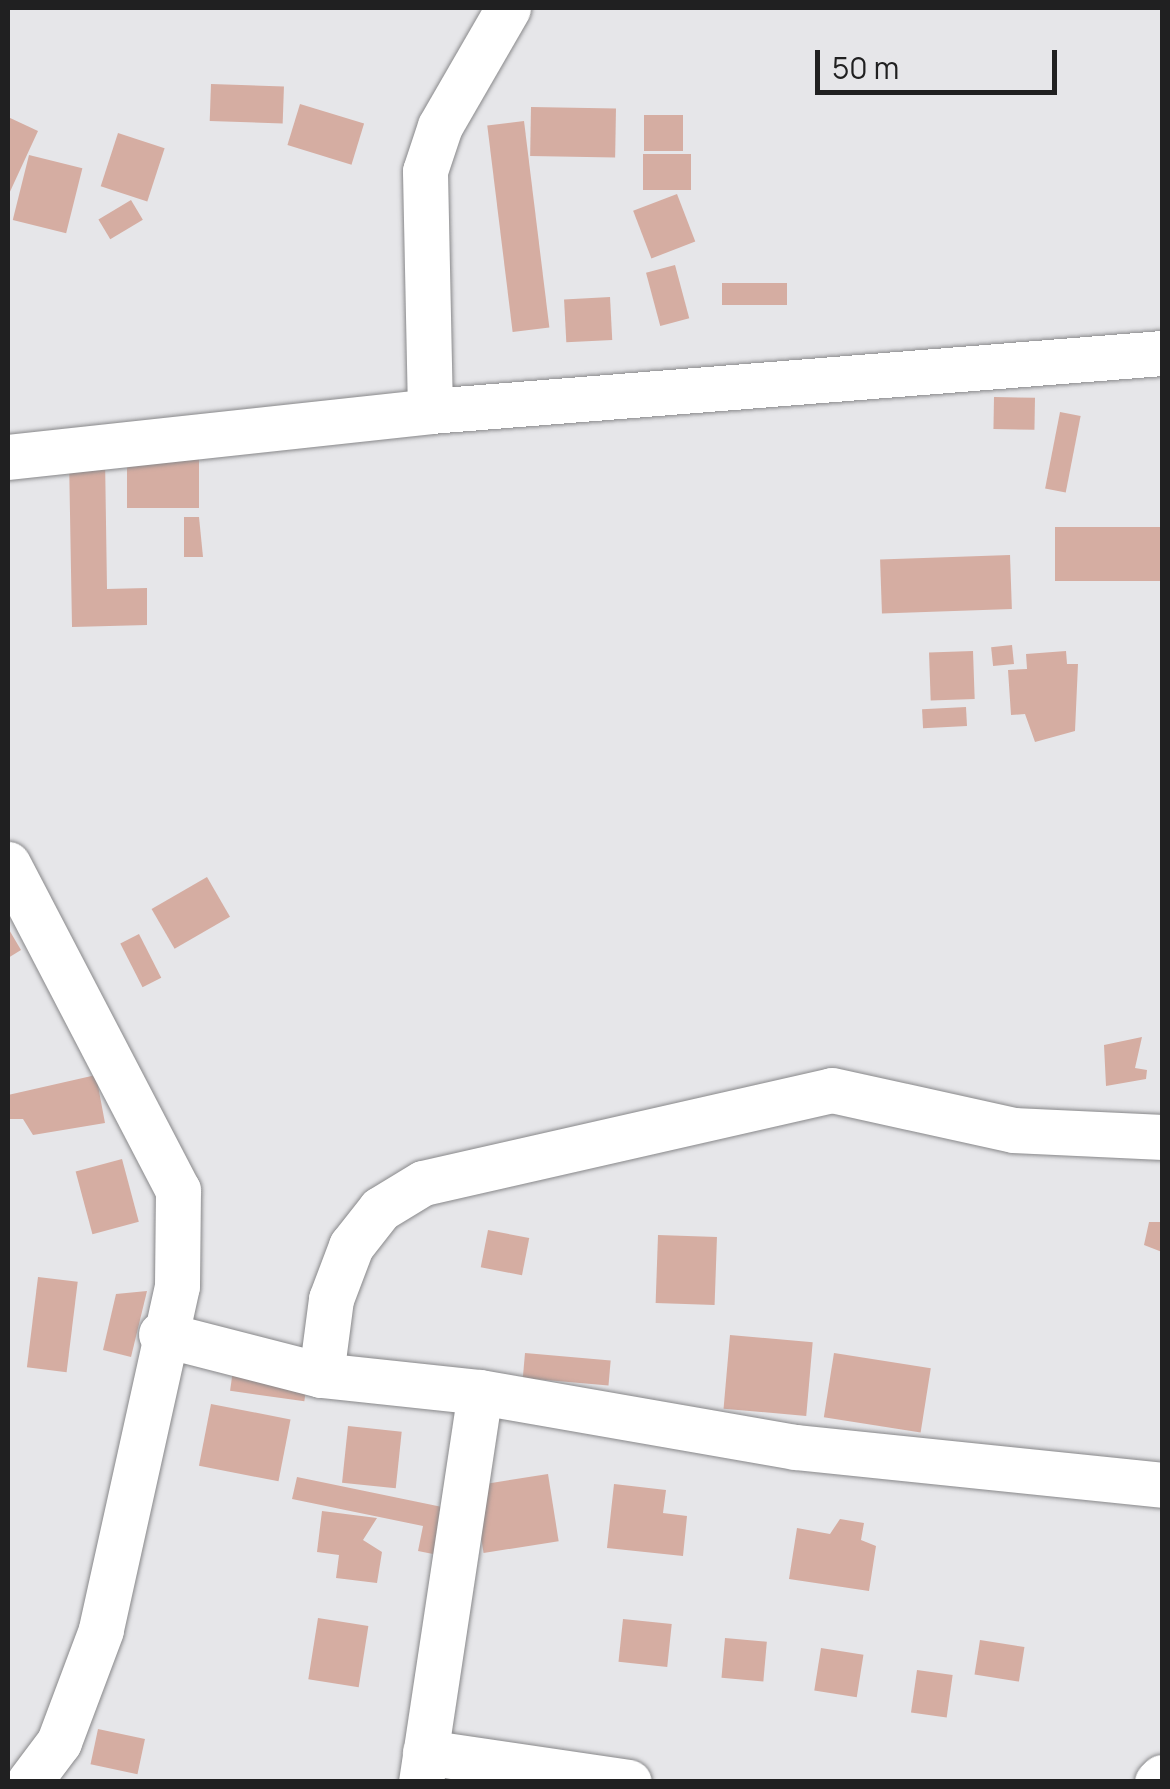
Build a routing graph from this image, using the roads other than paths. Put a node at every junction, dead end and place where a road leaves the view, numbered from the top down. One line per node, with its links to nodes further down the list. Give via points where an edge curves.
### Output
1 (508, 8): 3 (street, via 440,126 425,171)
2 (1162, 353): 3 (street)
3 (430, 411): 4 (street)
4 (8, 457)
5 (8, 864): 7 (street, via 178,1190 177,1286)
6 (1162, 1137): 8 (street, via 1014,1130 832,1090 422,1184 380,1209 351,1246 331,1299)
7 (162, 1334): 8 (street); 12 (street, via 101,1630 59,1742)
8 (320, 1376): 9 (street)
9 (480, 1392): 10 (street, via 795,1447); 11 (street)
10 (1162, 1485)
11 (423, 1767): 13 (street)
12 (28, 1782)
13 (629, 1782)

